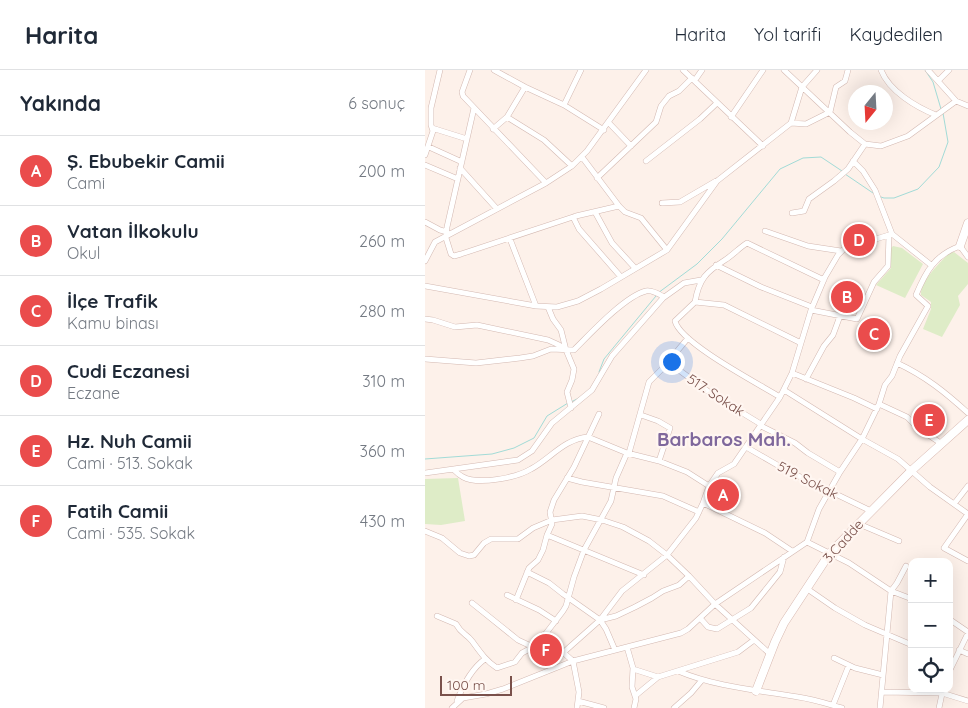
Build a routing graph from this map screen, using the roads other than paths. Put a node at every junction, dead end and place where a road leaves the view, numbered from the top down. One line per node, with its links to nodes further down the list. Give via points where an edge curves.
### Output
1 (440, 70): 32 (street, via 431,108)
2 (470, 70): 25 (street, via 462,92)
3 (495, 70): 16 (street)
4 (508, 70): 16 (street)
5 (581, 70): 23 (street)
6 (646, 70): 30 (street)
7 (683, 70): 17 (street)
8 (701, 70): 17 (street)
9 (763, 70): 29 (street)
10 (785, 70): 20 (street)
11 (817, 70): 20 (street)
12 (848, 70): 26 (street, via 845,81 836,87)
13 (881, 70): 27 (street, via 904,98)
14 (928, 70): 18 (street)
15 (949, 70): 18 (street)
16 (505, 76): 19 (street)
17 (693, 79): 22 (street); 37 (street, via 669,96 661,106 656,122)
18 (938, 81): 21 (street)
19 (525, 87): 23 (street); 28 (street)
20 (802, 87): 26 (street); 31 (street)
21 (956, 101): 24 (street); 27 (street)
22 (717, 103): 29 (street); 42 (street)
23 (564, 105): 34 (street)
24 (968, 106)
25 (474, 108): 33 (street); 35 (street)
26 (830, 112): 31 (street, via 806,124); 36 (street)
27 (936, 115): 36 (street, via 908,136 881,146)
28 (507, 117): 33 (street); 46 (street, via 544,140)
29 (731, 117): 38 (street)
30 (609, 122): 34 (street); 37 (street)
31 (791, 123): 38 (street)
32 (432, 128): 35 (street); 39 (street)
33 (493, 129): 50 (street)
34 (604, 130): 41 (street)
35 (467, 139): 45 (street)
36 (865, 144): 43 (street)
37 (631, 146): 47 (street)
38 (763, 146): 49 (street)
39 (429, 147): 40 (street); 45 (street)
40 (425, 156)
41 (582, 157): 46 (street); 47 (street)
42 (646, 161)
43 (853, 161): 55 (street, via 848,169 809,199 804,211); 60 (street, via 875,190)
44 (425, 165): 48 (street)
45 (461, 165): 48 (street); 53 (street)
46 (572, 166): 50 (street)
47 (597, 178): 52 (street)
48 (458, 179): 61 (street)
49 (717, 181): 51 (street, via 680,202); 64 (street)
50 (546, 183): 53 (street)
51 (662, 203)
52 (619, 206): 54 (street); 64 (street, via 641,218)
53 (497, 208): 61 (street)
54 (595, 212): 56 (street); 70 (street, via 611,243)
55 (792, 213)
56 (573, 217): 62 (street); 71 (street, via 579,229)
57 (425, 222): 61 (street)
58 (968, 223): 63 (street)
59 (765, 231): 65 (street, via 808,246)
60 (890, 234): 65 (street); 69 (street); 80 (street, via 888,266 875,282 857,319)
61 (446, 235): 62 (street, via 454,256); 67 (street, via 435,242)
62 (510, 239): 77 (street)
63 (960, 246): 66 (street); 69 (street, via 949,250)
64 (667, 250): 70 (street)
65 (841, 251): 73 (street)
66 (968, 256)
67 (425, 261)
68 (716, 265): 72 (street); 73 (street, via 747,242); 79 (street)
69 (931, 265): 87 (street, via 916,295 928,306)
70 (635, 268): 71 (street)
71 (621, 277): 78 (street, via 578,301)
72 (701, 280): 75 (street, via 684,283); 76 (street)
73 (824, 280): 79 (street)
74 (425, 286): 77 (street)
75 (664, 297): 84 (street, via 647,291 624,303 574,350); 93 (street, via 612,356 592,390)
76 (695, 302): 82 (street, via 675,321); 83 (street, via 724,305)
77 (536, 306): 78 (street)
78 (548, 307): 84 (street, via 561,330)
79 (812, 308): 80 (street); 83 (street)
80 (840, 316): 89 (street, via 833,335)
81 (425, 319): 84 (street, via 455,327 477,325 507,331 547,340)
82 (689, 338): 86 (street); 91 (street, via 698,347)
83 (801, 343): 88 (street)
84 (566, 350): 85 (street, via 551,349 533,356 476,363); 93 (street, via 574,369 567,392)
85 (425, 359)
86 (668, 362): 96 (street, via 649,382); 98 (street, 517. Sokak)
87 (897, 363): 92 (street); 94 (street, via 932,382)
88 (792, 373): 89 (street); 90 (street)
89 (806, 379): 92 (street)
90 (784, 390): 91 (street); 100 (street)
91 (780, 397): 98 (street)
92 (878, 406): 100 (street); 101 (street, via 907,417)
93 (571, 407): 105 (street, via 552,423 532,451 518,460)
94 (968, 413)
95 (599, 414): 99 (street)
96 (641, 415): 103 (street); 104 (street, via 670,428)
97 (968, 420): 101 (street, 3.Cadde)
98 (761, 426): 102 (street); 107 (street, 517. Sokak)
99 (588, 437): 103 (street); 105 (street, via 563,446 531,469 513,476 478,481 461,476); 109 (street)
100 (862, 439): 106 (street, via 898,459); 107 (street)
101 (942, 444): 106 (street, 3.Cadde)
102 (746, 446): 110 (street, via 734,464 718,473); 113 (street, 519. Sokak)
103 (628, 453): 104 (street); 112 (street)
104 (659, 461): 110 (street, via 687,472)
105 (454, 470): 108 (street)
106 (911, 471): 115 (street); 116 (street, 3.Cadde)
107 (840, 472): 113 (street)
108 (425, 473)
109 (567, 478): 112 (street); 119 (street, via 551,507)
110 (709, 486): 114 (street)
111 (968, 486): 115 (street)
112 (614, 487): 117 (street, via 663,496); 120 (street)
113 (829, 492): 116 (street, 519. Sokak); 125 (street)
114 (703, 503): 117 (street); 127 (street, via 765,533)
115 (954, 504): 118 (street)
116 (871, 511): 121 (street, 3.Cadde)
117 (699, 512): 129 (street)
118 (968, 514): 131 (street, via 944,548)
119 (552, 520): 120 (street, via 582,516); 122 (street, via 518,539 491,539 469,556); 123 (street)
120 (601, 520): 126 (street); 129 (street, via 640,537)
121 (859, 524): 124 (street); 128 (street, 3.Cadde)
122 (425, 531)
123 (547, 535): 126 (street); 133 (street, via 538,560)
124 (899, 540)
125 (807, 542): 127 (street); 128 (street)
126 (584, 550): 134 (street); 139 (street)
127 (792, 551): 130 (street)
128 (830, 553): 136 (street, 3.Cadde); 137 (street)
129 (667, 555): 134 (street); 135 (street)
130 (784, 557): 143 (street); 147 (street, via 780,572 751,608)
131 (968, 561)
132 (905, 566): 137 (street)
133 (527, 572): 139 (street); 141 (street)
134 (644, 575): 146 (street, via 622,591)
135 (689, 576): 143 (street); 146 (street, via 679,585 644,603)
136 (806, 588): 151 (street, via 835,608); 160 (street, 3.Cadde, via 784,622)
137 (891, 591): 140 (street); 151 (street)
138 (507, 595): 141 (street)
139 (569, 597): 146 (street); 148 (street)
140 (908, 597)
141 (516, 600): 148 (street)
142 (472, 604): 155 (street, via 517,640)
143 (715, 604): 145 (street); 147 (street)
144 (437, 616): 163 (street, via 456,624)
145 (700, 618): 147 (street, via 713,629); 156 (street, via 681,633)
146 (600, 620): 157 (street); 159 (street)
147 (732, 620): 153 (street)
148 (556, 621): 152 (street)
149 (953, 622): 150 (street)
150 (968, 632): 158 (street)
151 (887, 634): 154 (street); 169 (street)
152 (543, 635): 155 (street); 159 (street)
153 (754, 640): 160 (street); 168 (street, via 738,652)
154 (908, 643)
155 (533, 647): 163 (street, via 504,667 497,668)
156 (627, 647): 157 (street); 167 (street)
157 (615, 650): 165 (street)
158 (959, 650): 161 (street); 164 (street)
159 (563, 652): 165 (street)
160 (771, 654): 172 (street, 3.Cadde)
161 (968, 654)
162 (834, 658): 166 (street)
163 (485, 659): 180 (street, via 476,665)
164 (953, 660)
165 (573, 661): 178 (street, via 579,692); 180 (street, via 503,689)
166 (849, 665): 169 (street); 181 (street)
167 (633, 669): 170 (street); 177 (street)
168 (678, 670): 170 (street); 171 (street)
169 (883, 675): 173 (street)
170 (658, 677): 177 (street)
171 (702, 680): 172 (street); 186 (street)
172 (756, 691): 181 (street)
173 (882, 692): 174 (street); 188 (street)
174 (908, 692)
175 (943, 693): 189 (street)
176 (949, 693): 179 (street)
177 (635, 696): 185 (street)
178 (577, 700): 183 (street); 184 (street)
179 (968, 700)
180 (457, 701): 182 (street)
181 (833, 705): 187 (street)
182 (451, 708)
183 (577, 708)
184 (604, 708)
185 (634, 708)
186 (674, 708)
187 (842, 708)
188 (879, 708)
189 (939, 708)

